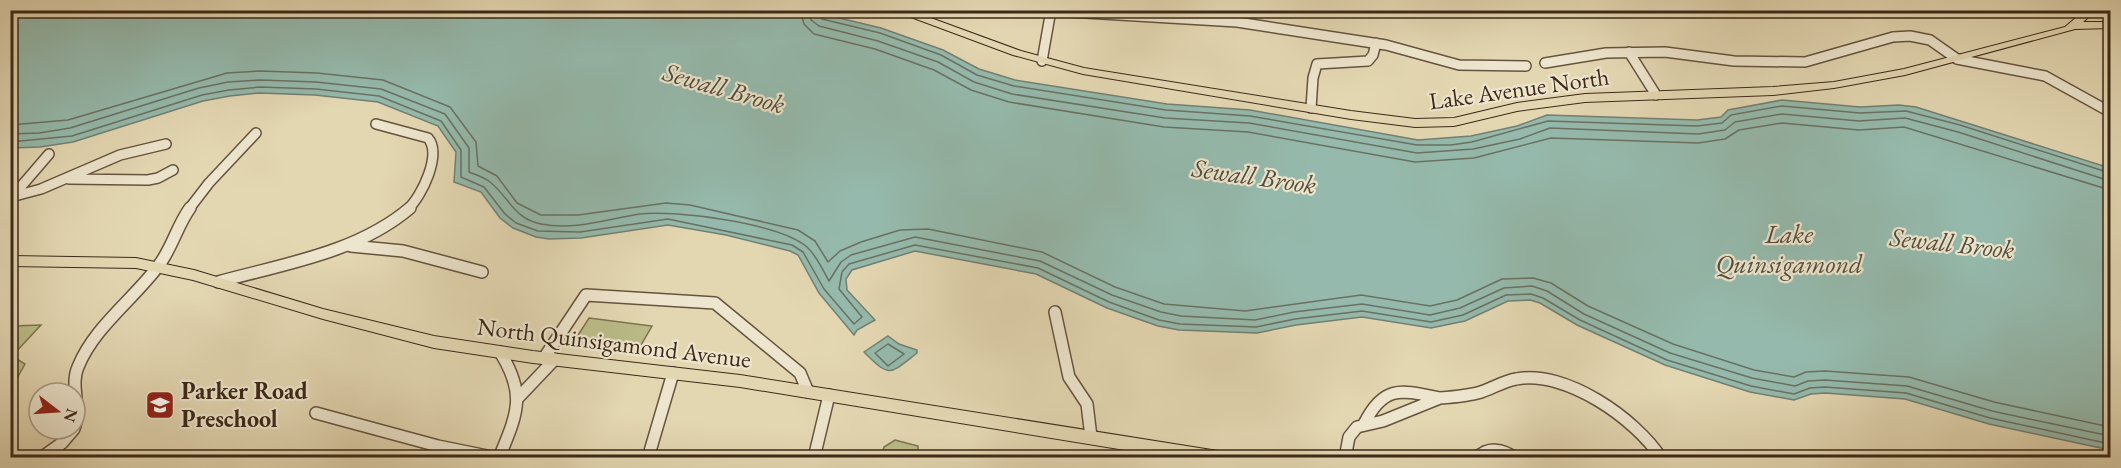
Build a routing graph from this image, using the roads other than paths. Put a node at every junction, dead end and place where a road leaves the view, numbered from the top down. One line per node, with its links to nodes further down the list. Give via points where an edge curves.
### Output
1 (897, 10): 10 (main road, Lake Avenue North)
2 (1051, 11): 7 (street, via 1215,20); 10 (street)
3 (2085, 12): 4 (main road); 6 (main road)
4 (2110, 19)
5 (2110, 25): 6 (main road)
6 (2075, 26): 9 (main road)
7 (1376, 43): 12 (street, via 1459,65); 14 (street, via 1368,61 1317,64)
8 (1629, 52): 9 (street, via 1677,53 1734,61 1805,62 1893,37 1914,36 1930,40); 11 (street); 13 (street)
9 (1957, 59): 13 (main road, Lake Avenue North, via 1834,85); 15 (street, Lake Avenue North, via 2044,76)
10 (1041, 61): 14 (main road, Lake Avenue North)
11 (1545, 63)
12 (1526, 66)
13 (1656, 95): 14 (main road, Lake Avenue North, via 1557,101 1454,122 1428,123)
14 (1311, 108)
15 (2110, 112)
16 (375, 124): 23 (street, via 428,138 434,144 434,154 421,194 411,207)
17 (256, 133): 25 (street, via 184,216 168,253)
18 (166, 144): 21 (street, via 120,155)
19 (49, 154): 22 (street)
20 (173, 170): 21 (street, via 148,180)
21 (59, 179): 22 (street, via 41,189)
22 (11, 197)
23 (348, 246): 26 (street, via 403,251); 27 (street)
24 (10, 261): 25 (main road, North Quinsigamond Avenue, via 111,261)
25 (157, 267): 27 (main road, North Quinsigamond Avenue); 32 (street, via 79,365)
26 (482, 272)
27 (218, 282): 29 (main road, North Quinsigamond Avenue, via 399,335)
28 (1055, 312): 39 (street, via 1070,376 1087,404)
29 (500, 352): 30 (main road, North Quinsigamond Avenue); 36 (street, via 515,381)
30 (550, 359): 31 (main road, North Quinsigamond Avenue); 33 (street, via 586,295 715,303 800,373); 36 (street)
31 (673, 373): 33 (main road, North Quinsigamond Avenue); 44 (street)
32 (75, 381)
33 (808, 392): 34 (main road, North Quinsigamond Avenue)
34 (829, 395): 39 (main road, North Quinsigamond Avenue); 45 (street)
35 (1440, 398): 38 (street, via 1383,421); 38 (street, via 1413,393 1387,395 1379,399); 50 (street, via 1470,395 1517,378 1551,381 1616,413)
36 (517, 399): 43 (street, via 513,422)
37 (316, 413): 43 (street)
38 (1364, 424): 47 (street, via 1351,432)
39 (1091, 437): 41 (main road, North Quinsigamond Avenue)
40 (64, 441): 42 (street)
41 (1171, 454): 46 (main road, North Quinsigamond Avenue)
42 (41, 458)
43 (498, 458)
44 (648, 458)
45 (814, 458)
46 (1218, 458)
47 (1345, 458)
48 (1477, 458): 49 (street, via 1492,449)
49 (1515, 458)
50 (1661, 458)

